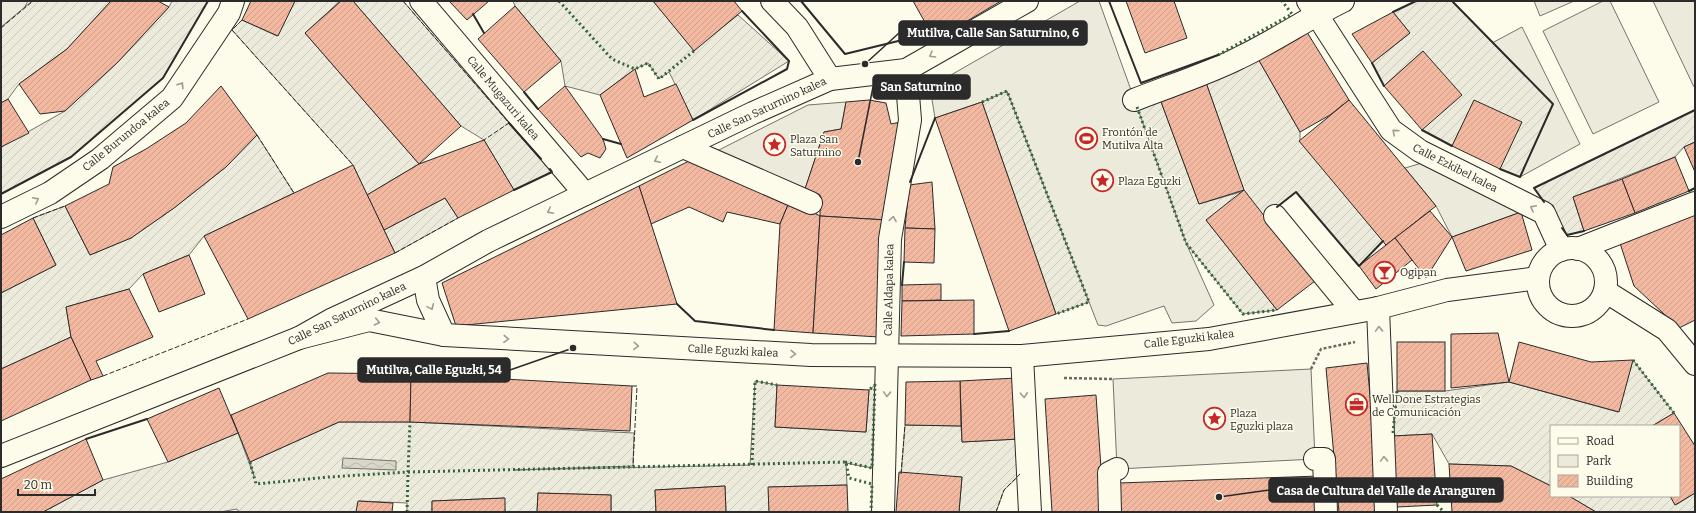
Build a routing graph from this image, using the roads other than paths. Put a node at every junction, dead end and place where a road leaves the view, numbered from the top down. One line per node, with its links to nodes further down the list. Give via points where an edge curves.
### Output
1 (233, 1): 15 (street, Calle Burundoa kalea, one-way to 1, via 50,193 100,159 172,98 228,13)
2 (420, 1): 11 (street, Calle Mugazuri kalea)
3 (1027, 1): 7 (street, Calle San Saturnino kalea, one-way to 7)
4 (1343, 1): 6 (street)
5 (778, 3): 8 (street, via 797,27)
6 (1312, 7): 9 (street, via 1240,58); 16 (street, Calle Ezkibel kalea, one-way to 6, via 1544,213 1420,151 1391,130)
7 (906, 70): 8 (street, Calle San Saturnino kalea); 25 (street, Calle Aldapa kalea, one-way to 7, via 890,239 910,120)
8 (830, 79): 10 (street, Calle San Saturnino kalea)
9 (1134, 100)
10 (683, 147): 11 (street, Calle San Saturnino kalea, one-way to 11); 12 (street, Calle San Saturnino kalea)
11 (585, 194): 17 (street, Calle San Saturnino kalea, one-way to 17, via 488,241)
12 (811, 203)
13 (1695, 203): 16 (street)
14 (1275, 216): 21 (street)
15 (1, 217)
16 (1570, 250): 18 (street, via 1552,254); 19 (street, via 1589,253 1597,260 1606,280)
17 (424, 277): 22 (street, one-way to 22, via 428,300); 23 (street, Calle San Saturnino kalea, via 331,320)
18 (1538, 278): 19 (street, via 1543,300 1560,314 1571,316 1593,309); 20 (street, Calle Eguzki kalea, via 1446,290)
19 (1605, 290): 24 (street, via 1667,330)
20 (1378, 308): 21 (street, Calle Eguzki kalea); 35 (street, one-way to 20)
21 (1354, 312): 26 (street, Calle Eguzki kalea, via 1209,339)
22 (444, 336): 23 (street, Calle Eguzki kalea, one-way to 22, via 370,320); 25 (street, Calle Eguzki kalea, one-way to 25, via 811,355)
23 (299, 338): 28 (street, Calle San Saturnino kalea)
24 (1686, 339): 27 (street)
25 (888, 355): 26 (street, Calle Eguzki kalea); 31 (street, Calle Aldapa kalea, one-way to 31)
26 (1022, 356): 32 (street, one-way to 32)
27 (1695, 364)
28 (1, 456)
29 (1315, 459): 34 (street, via 1324,459)
30 (1117, 469): 33 (street, via 1109,473)
31 (883, 512)
32 (1030, 512)
33 (1110, 512)
34 (1326, 512)
35 (1386, 512)

